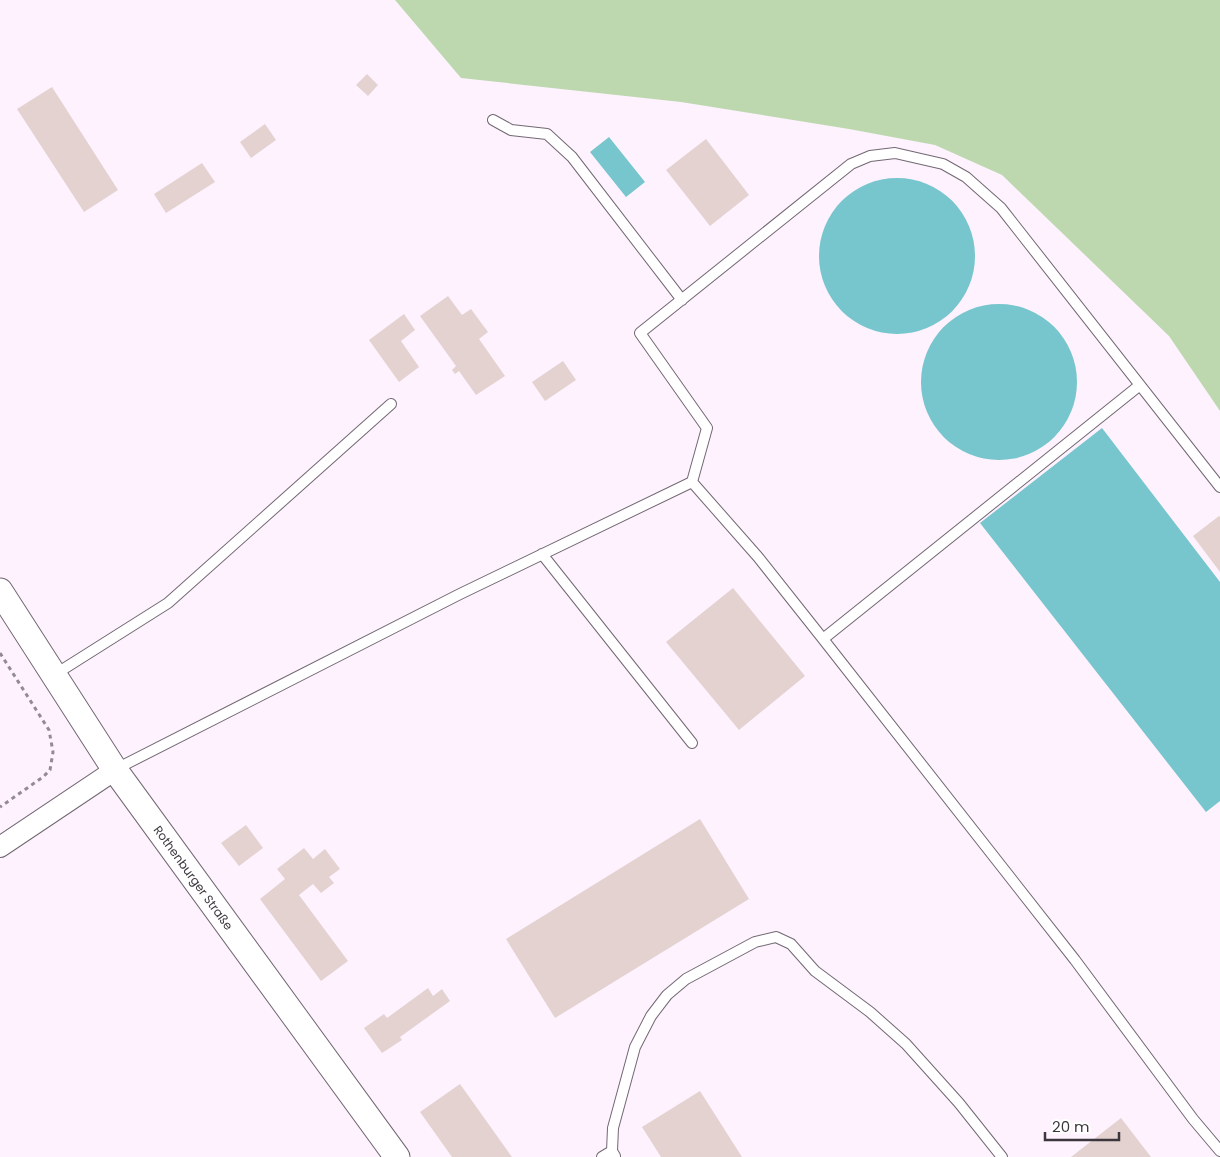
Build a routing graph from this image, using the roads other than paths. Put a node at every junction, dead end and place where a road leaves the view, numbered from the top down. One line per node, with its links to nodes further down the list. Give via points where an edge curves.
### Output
1 (493, 120): 2 (lane, via 511,130 547,134 572,157)
2 (682, 300): 3 (lane, via 851,164 870,156 895,153 943,164 966,177 1001,208); 5 (lane, via 640,332 707,428)
3 (1140, 385): 6 (lane); 9 (lane)
4 (391, 404): 10 (lane, via 168,603)
5 (692, 482): 7 (lane); 9 (lane, via 758,557)
6 (1220, 487)
7 (542, 554): 11 (lane); 12 (lane)
8 (0, 592): 10 (street, Rothenburger Straße)
9 (823, 639): 14 (lane)
10 (53, 675): 12 (street, Rothenburger Straße)
11 (692, 744)
12 (115, 770): 13 (street); 16 (street, Rothenburger Straße)
13 (0, 847)
14 (1220, 1151)
15 (614, 1154): 17 (lane); 18 (lane, via 613,1128 635,1047 651,1016 667,995 686,979 755,942 776,937 791,944 815,971 906,1044)
16 (397, 1157)
17 (602, 1157)
18 (1002, 1157)

